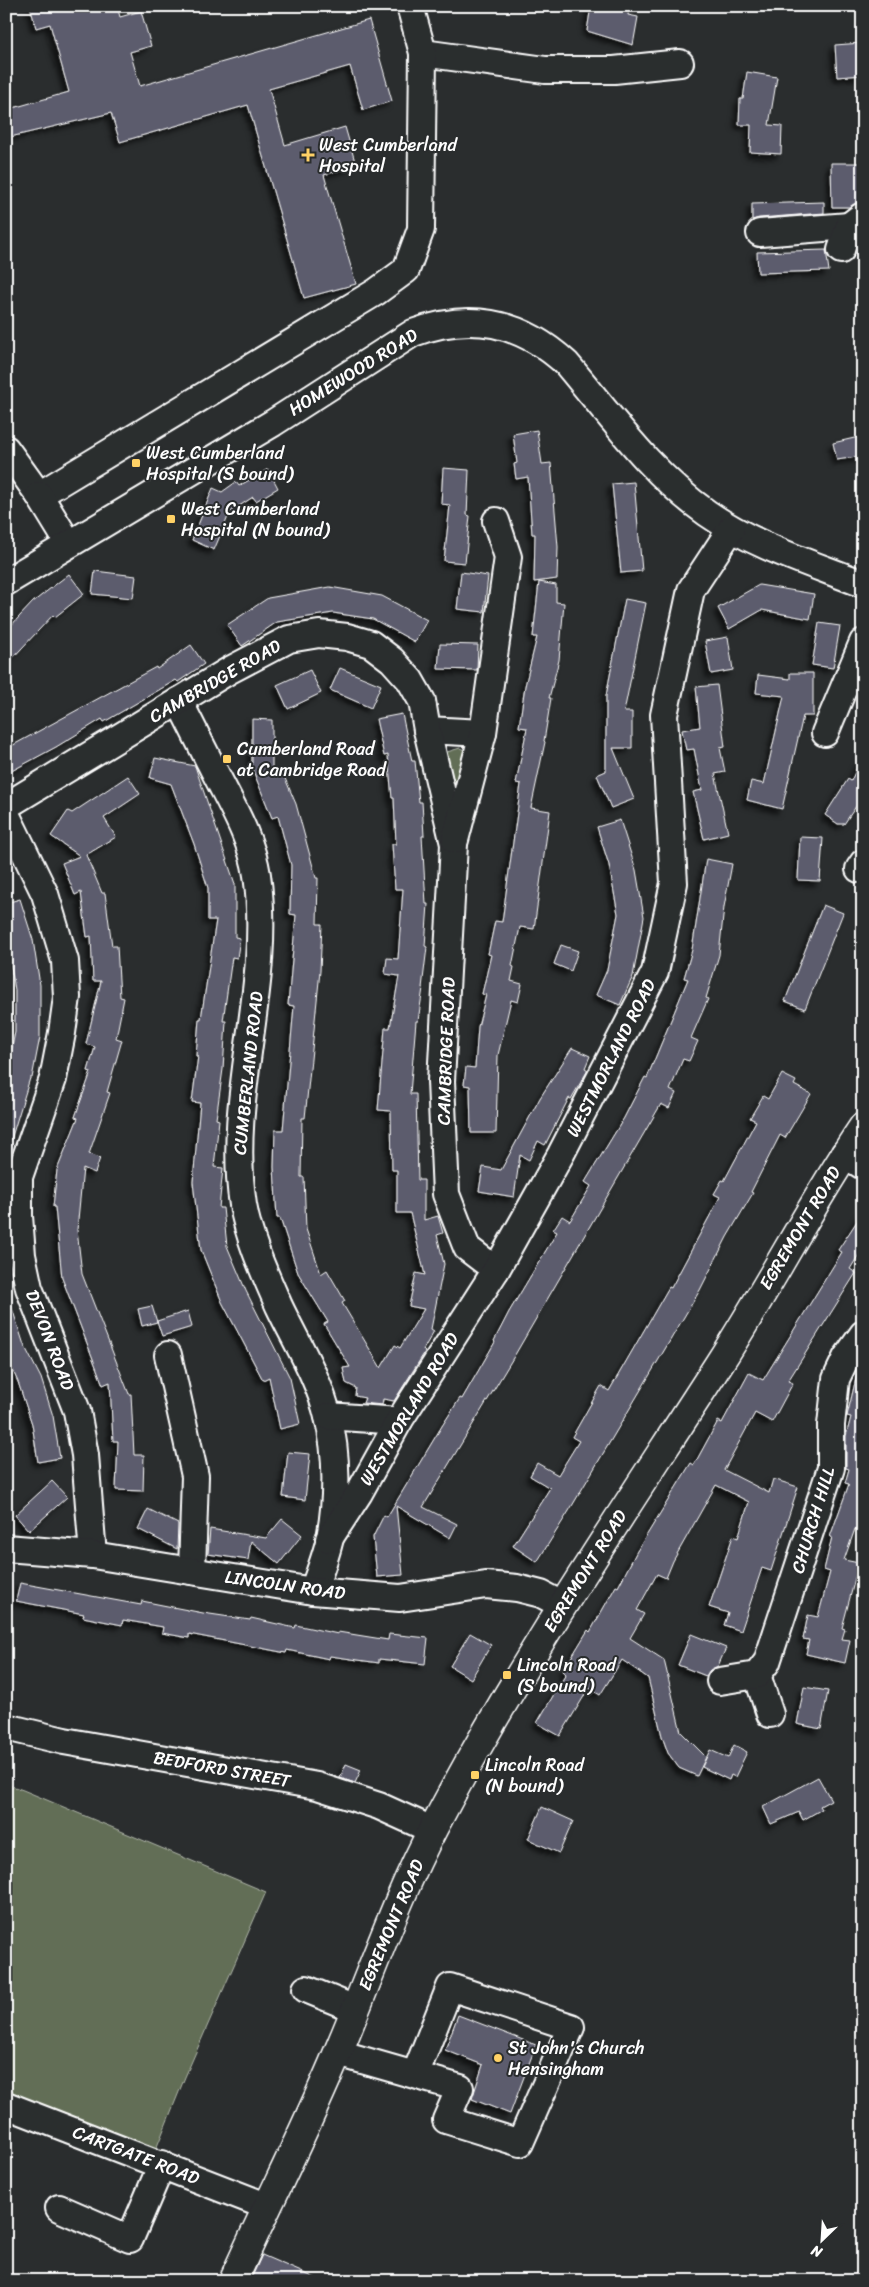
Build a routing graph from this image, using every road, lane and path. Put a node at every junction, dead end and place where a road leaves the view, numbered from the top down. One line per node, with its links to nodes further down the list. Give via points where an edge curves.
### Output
1 (410, 6): 2 (street)
2 (423, 53): 3 (street, via 545,70 614,70); 7 (street, via 421,229 406,270 376,292)
3 (680, 63)
4 (851, 231): 5 (street)
5 (760, 233)
6 (6, 449): 7 (street)
7 (39, 495): 10 (street)
8 (496, 520): 16 (street, CAMBRIDGE ROAD, via 508,557)
9 (731, 528): 10 (street, HOMEWOOD ROAD, via 662,476 553,351 530,336 504,326 467,321 430,326 413,333); 12 (street, HOMEWOOD ROAD); 23 (street, WESTMORLAND ROAD, via 691,590 664,715 674,883 655,972 562,1154)
10 (69, 544): 11 (street, HOMEWOOD ROAD)
11 (6, 582)
12 (863, 584)
13 (863, 642): 17 (street)
14 (179, 701): 15 (street, CAMBRIDGE ROAD, via 289,639 320,634 347,637 371,644 410,680 422,701); 18 (street, CAMBRIDGE ROAD); 26 (street, CUMBERLAND ROAD, via 245,832 257,873 260,952 238,1156 243,1206 252,1242 315,1379)
15 (427, 730): 16 (street); 20 (street, CAMBRIDGE ROAD)
16 (483, 733): 20 (street, CAMBRIDGE ROAD)
17 (825, 734)
18 (6, 806)
19 (6, 814): 30 (street, DEVON ROAD, via 45,894 65,961 67,997 62,1033 53,1079 19,1177 19,1216 29,1288 77,1411 85,1455)
20 (454, 844): 23 (street, CAMBRIDGE ROAD, via 441,1081 446,1194 467,1248)
21 (863, 1127): 22 (main road, EGREMONT ROAD)
22 (853, 1160): 33 (main road, EGREMONT ROAD)
23 (496, 1270): 27 (street, WESTMORLAND ROAD)
24 (863, 1334): 34 (street, CHURCH HILL, via 836,1379 831,1468 767,1662)
25 (168, 1355): 31 (street, via 195,1476)
26 (328, 1416): 27 (street); 28 (street, CUMBERLAND ROAD, via 334,1452)
27 (399, 1420): 28 (street, WESTMORLAND ROAD)
28 (330, 1538): 32 (street, CUMBERLAND ROAD)
29 (6, 1548): 30 (street, LINCOLN ROAD)
30 (93, 1555): 31 (street, LINCOLN ROAD)
31 (192, 1571): 32 (street, LINCOLN ROAD)
32 (313, 1591): 33 (street, LINCOLN ROAD, via 400,1598 486,1585 541,1594)
33 (562, 1604): 38 (main road, EGREMONT ROAD)
34 (757, 1675): 35 (street); 36 (street)
35 (720, 1681)
36 (770, 1714)
37 (6, 1727): 38 (street, BEDFORD STREET, via 64,1741 317,1786 363,1800)
38 (432, 1830): 40 (main road, EGREMONT ROAD)
39 (306, 1990): 40 (street)
40 (355, 2009): 41 (main road, EGREMONT ROAD)
41 (338, 2053): 42 (street); 45 (main road, EGREMONT ROAD)
42 (415, 2075): 42 (street, via 450,1987 571,2028 520,2143 446,2120 460,2088)
43 (6, 2105): 44 (street, CARTGATE ROAD)
44 (162, 2164): 45 (street, CARTGATE ROAD); 46 (street, via 130,2238)
45 (266, 2206): 47 (main road, EGREMONT ROAD)
46 (59, 2208)
47 (232, 2281)

